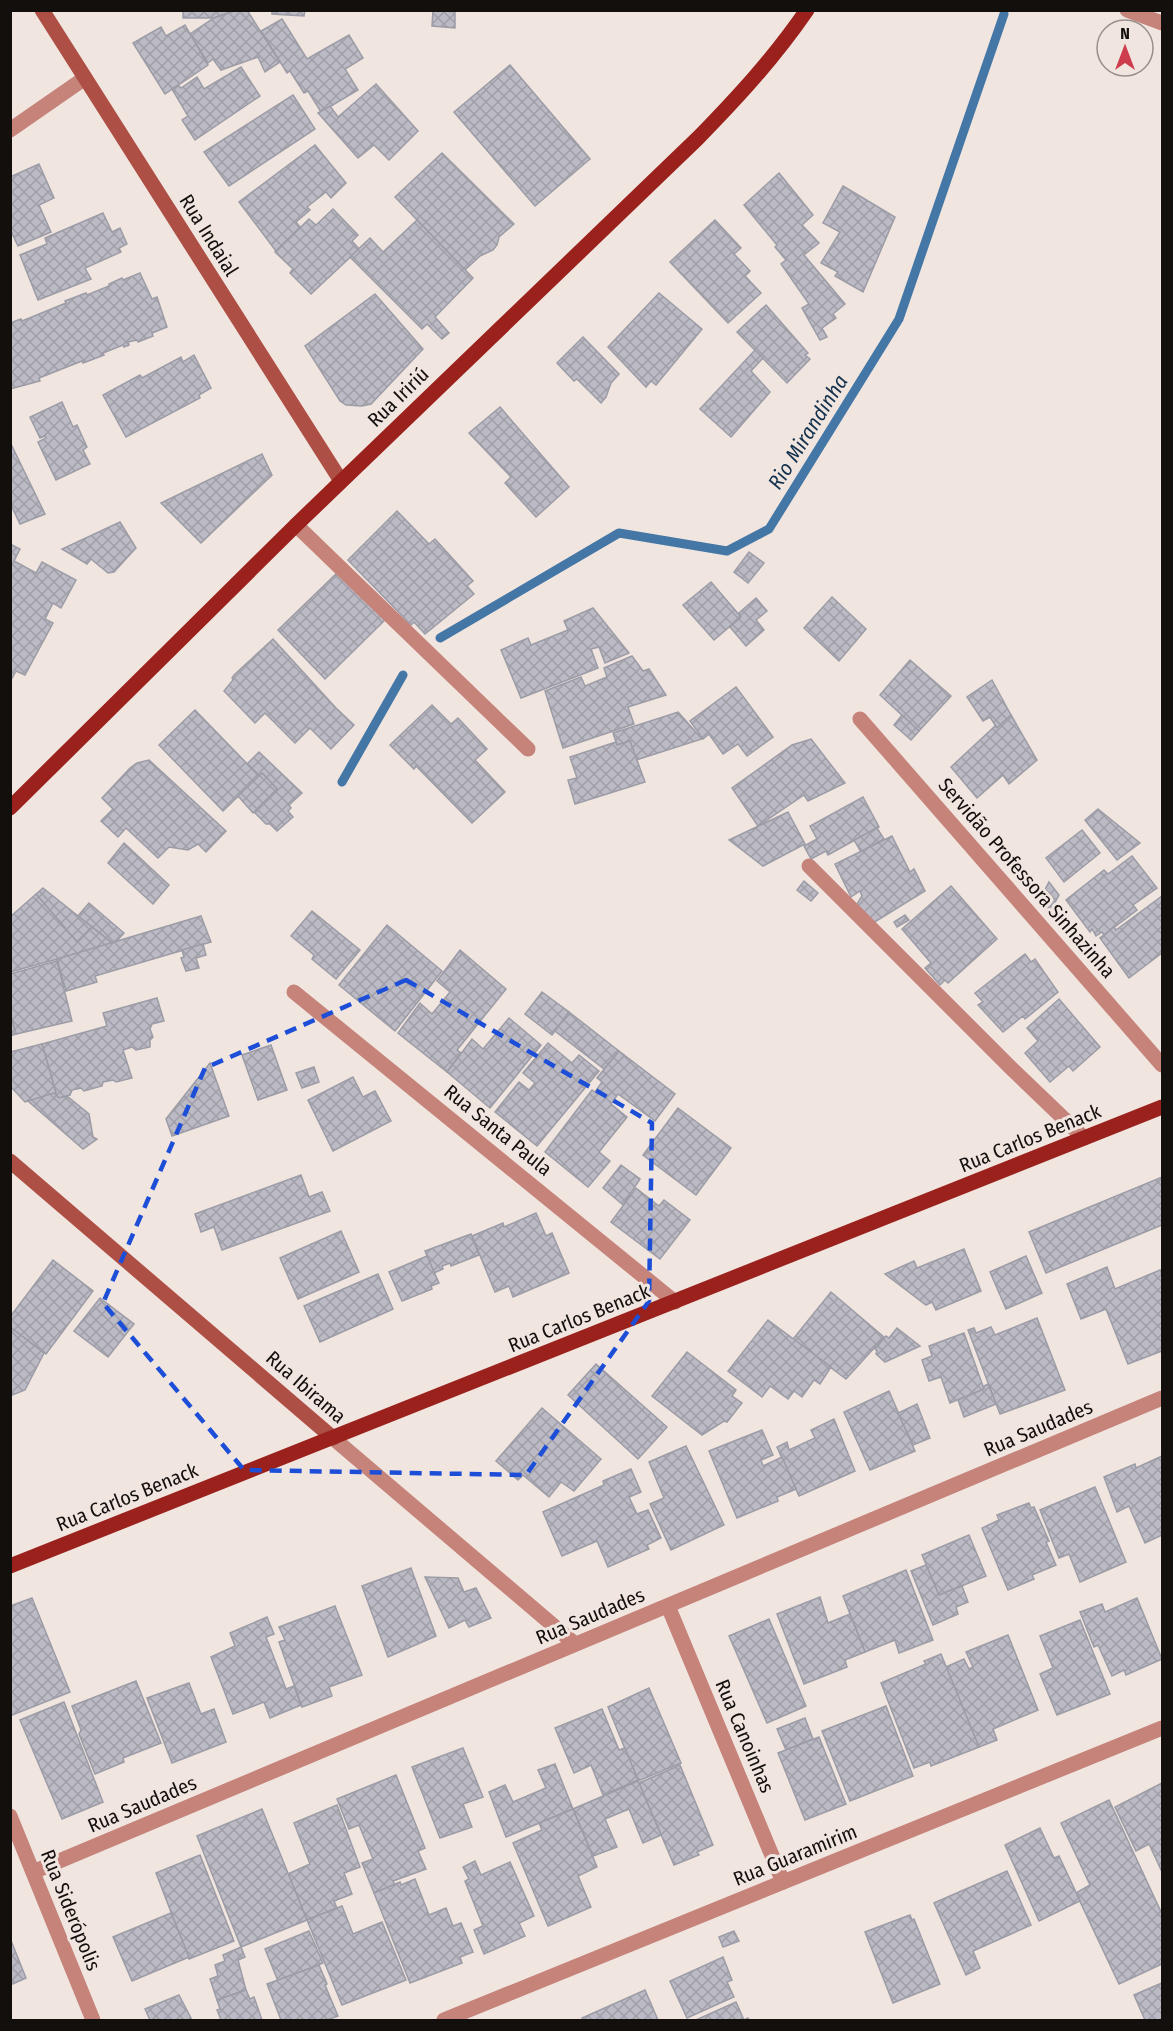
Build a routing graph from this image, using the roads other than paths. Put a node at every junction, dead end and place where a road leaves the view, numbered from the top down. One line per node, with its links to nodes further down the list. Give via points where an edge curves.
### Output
1 (42, 10): 5 (street, Rua Indaial)
2 (807, 10): 7 (main road, Rua Iririú, via 742,93)
3 (1127, 10): 4 (street)
4 (1162, 23)
5 (85, 78): 6 (street); 7 (street, Rua Indaial)
6 (10, 130)
7 (341, 481): 8 (main road, Rua Iririú)
8 (296, 525): 10 (street); 11 (main road, Rua Iririú)
9 (860, 719): 14 (street, Servidão Professora Sinhazinha)
10 (528, 749)
11 (10, 808)
12 (808, 866): 16 (street)
13 (294, 992): 18 (street, Rua Santa Paula)
14 (1162, 1065)
15 (1162, 1107): 16 (main road, Rua Carlos Benack)
16 (1084, 1138): 18 (main road, Rua Carlos Benack)
17 (10, 1161): 20 (street, Rua Ibirama)
18 (675, 1302): 20 (main road, Rua Carlos Benack)
19 (1162, 1398): 22 (street, Rua Saudades)
20 (333, 1438): 21 (main road, Rua Carlos Benack); 23 (street, Rua Ibirama)
21 (10, 1566)
22 (668, 1606): 23 (street, Rua Saudades); 27 (street, Rua Canoinhas)
23 (575, 1644): 26 (street, Rua Saudades)
24 (1162, 1728): 27 (street, Rua Guaramirim)
25 (10, 1816): 26 (street, Rua Siderópolis)
26 (33, 1872): 28 (street, Rua Siderópolis)
27 (783, 1882): 29 (street, Rua Guaramirim)
28 (93, 2020)
29 (444, 2020)

